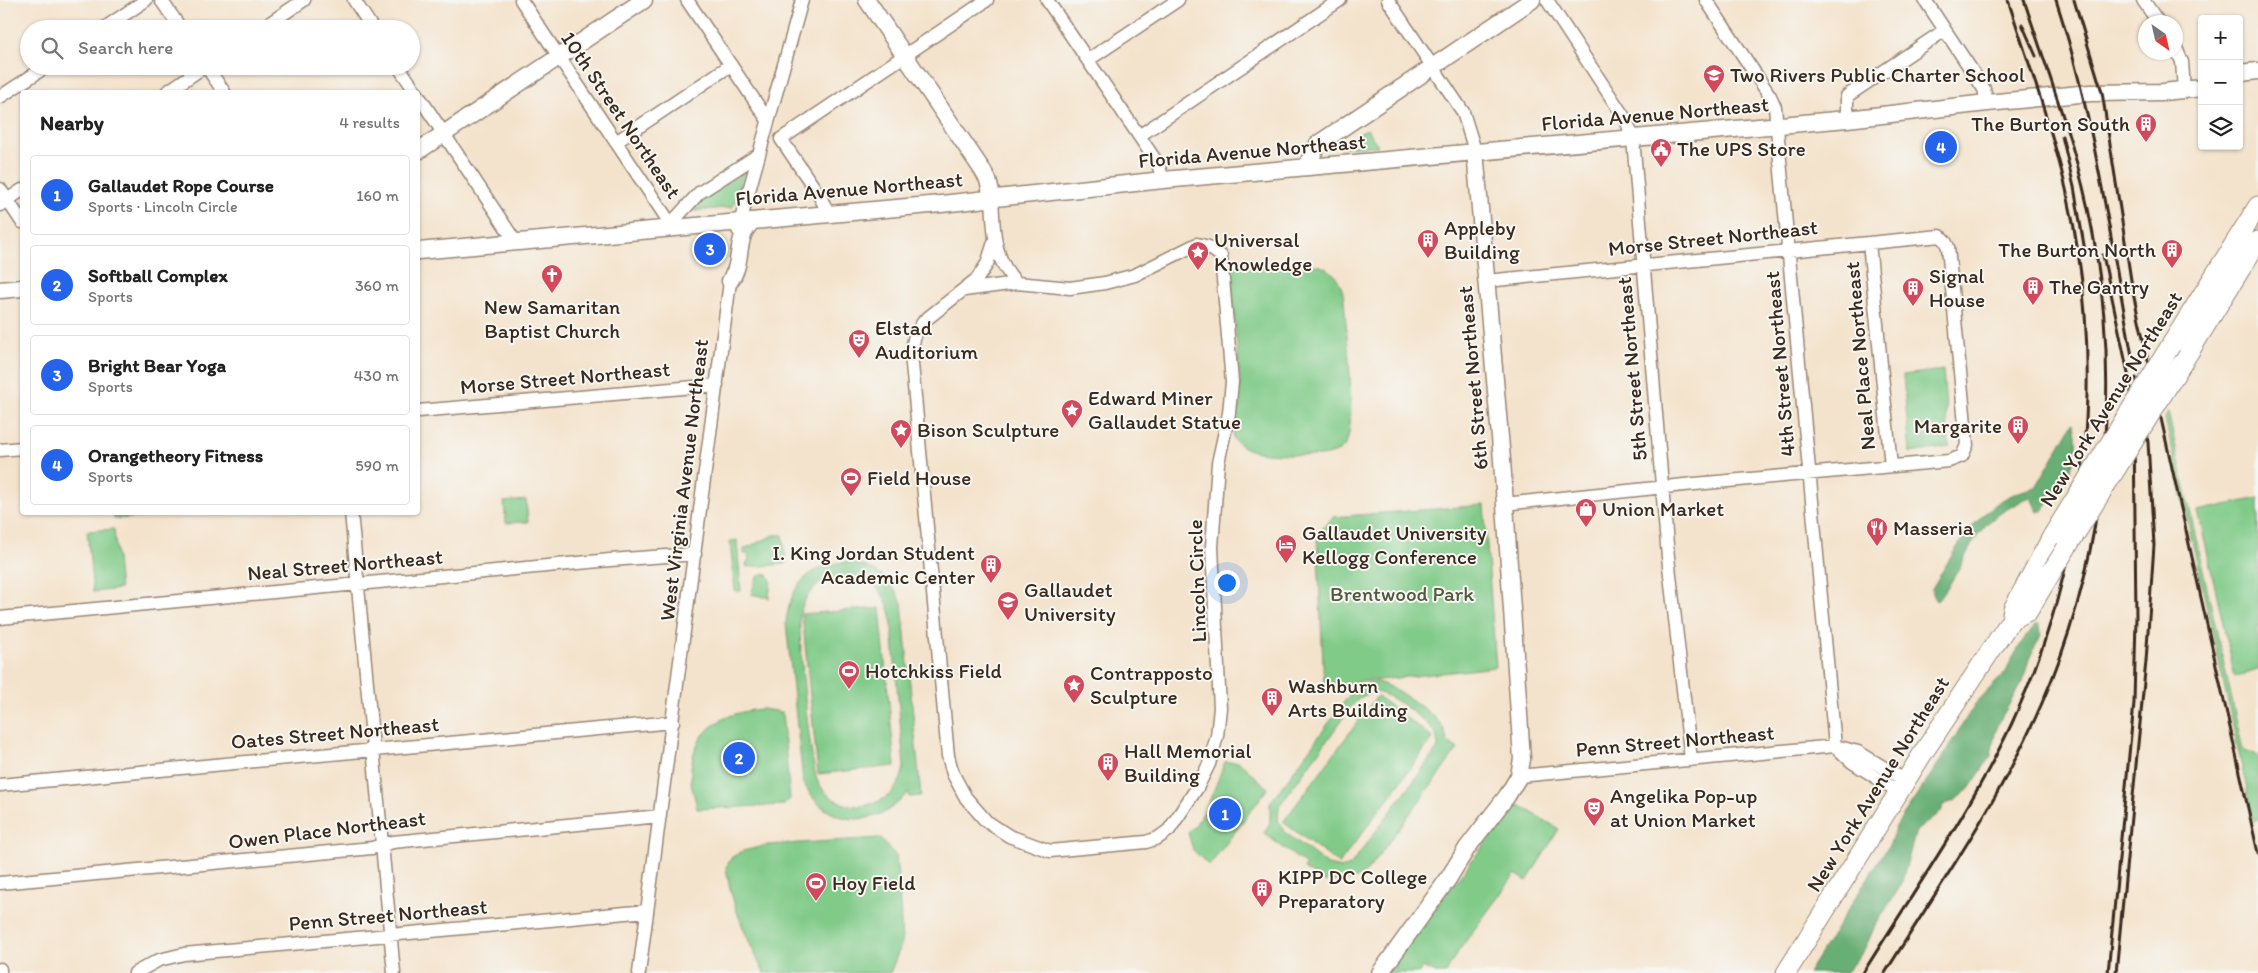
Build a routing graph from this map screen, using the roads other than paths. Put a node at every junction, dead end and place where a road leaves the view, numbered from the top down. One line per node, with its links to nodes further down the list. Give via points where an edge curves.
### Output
1 (146, 0): 21 (street)
2 (161, 0): 22 (street)
3 (304, 0): 23 (street)
4 (354, 0): 24 (street)
5 (520, 0): 27 (street, 10th Street Northeast)
6 (644, 0): 27 (main road)
7 (687, 0): 30 (street)
8 (802, 0): 49 (street)
9 (867, 0): 26 (main road)
10 (987, 0): 26 (street)
11 (1047, 0): 28 (street)
12 (1178, 0): 28 (street)
13 (1340, 0): 53 (street)
14 (1388, 0): 31 (street, 6th Street Northeast)
15 (1532, 0): 31 (main road)
16 (1547, 0): 54 (street, 5th Street Northeast, via 1626,120)
17 (1706, 0): 51 (street, 4th Street Northeast, via 1770,96)
18 (1925, 0): 25 (street)
19 (2144, 0): 20 (street)
20 (2154, 15)
21 (116, 20)
22 (175, 20)
23 (274, 20)
24 (367, 20)
25 (1945, 30): 48 (street, via 1984,89); 50 (street, via 1847,96)
26 (904, 55): 63 (main road, via 983,171); 66 (street, via 781,139)
27 (559, 56): 52 (main road); 55 (street, 10th Street Northeast)
28 (1088, 60): 53 (street)
29 (2181, 60): 40 (street)
30 (731, 65): 49 (street); 55 (street)
31 (1433, 67): 57 (street, 6th Street Northeast, via 1466,117); 59 (main road, via 1318,144)
32 (2258, 71): 33 (main road)
33 (2243, 73)
34 (34, 75): 46 (street)
35 (192, 75): 43 (street)
36 (212, 75): 44 (street)
37 (404, 75): 45 (street)
38 (2198, 79): 40 (main road, Florida Avenue Northeast)
39 (2258, 82): 41 (main road)
40 (2184, 84): 42 (main road, Florida Avenue Northeast); 48 (main road, Florida Avenue Northeast)
41 (2243, 84)
42 (2198, 87)
43 (170, 90)
44 (223, 90)
45 (414, 90)
46 (0, 98)
47 (420, 98): 52 (street)
48 (1987, 103): 50 (main road, Florida Avenue Northeast)
49 (768, 119): 58 (street)
50 (1847, 119): 51 (main road, Florida Avenue Northeast)
51 (1778, 125): 54 (main road, Florida Avenue Northeast); 75 (street, 4th Street Northeast)
52 (444, 134): 56 (main road); 72 (street)
53 (1139, 136): 60 (street, via 1158,164)
54 (1633, 138): 57 (main road, Florida Avenue Northeast); 76 (street, 5th Street Northeast)
55 (616, 142): 69 (street, 10th Street Northeast)
56 (420, 150)
57 (1475, 151): 59 (main road, Florida Avenue Northeast); 78 (main road, 6th Street Northeast)
58 (758, 155): 68 (street); 69 (street, via 699,194)
59 (1306, 167): 60 (main road, Florida Avenue Northeast)
60 (1163, 180): 63 (main road, Florida Avenue Northeast)
61 (0, 189): 64 (street)
62 (20, 191): 64 (street)
63 (992, 197): 66 (main road, Florida Avenue Northeast); 70 (street, Lincoln Circle)
64 (4, 203): 67 (street)
65 (2258, 206): 96 (highway, New York Avenue Northeast, bridge, via 2052,535 2013,608)
66 (829, 214): 68 (main road, Florida Avenue Northeast)
67 (20, 220)
68 (747, 221): 69 (main road, Florida Avenue Northeast); 77 (main road, via 741,235 735,275)
69 (672, 226): 72 (main road, Florida Avenue Northeast)
70 (995, 239): 79 (street, Lincoln Circle, via 1000,260); 82 (street, Lincoln Circle, via 977,279)
71 (2258, 241): 96 (highway, New York Avenue Northeast, bridge, via 2028,611)
72 (515, 242): 74 (main road, Florida Avenue Northeast)
73 (1870, 243): 75 (street, Morse Street Northeast); 87 (street, Morse Street Northeast, via 1938,236 1944,239 1948,248 1967,445); 88 (street, Neal Place Northeast)
74 (420, 251)
75 (1789, 251): 76 (street, Morse Street Northeast); 89 (street, 4th Street Northeast)
76 (1643, 265): 78 (street, Morse Street Northeast); 90 (street, 5th Street Northeast)
77 (730, 280): 83 (street, West Virginia Avenue Northeast)
78 (1486, 281): 91 (main road, 6th Street Northeast)
79 (1017, 283): 82 (street, Lincoln Circle); 82 (street, Lincoln Circle, via 1070,288 1105,283 1135,275 1197,244 1209,247 1221,256 1232,382 1218,463 1212,547 1220,668 1217,736 1209,764 1188,804 1169,830 1146,842 1050,851 1034,847 986,821 966,798 953,774 948,756 911,353 915,335 924,321)
80 (20, 288): 81 (main road)
81 (0, 290)
82 (964, 290)
83 (717, 385): 84 (street, Morse Street Northeast); 93 (street, West Virginia Avenue Northeast)
84 (420, 411)
85 (20, 448): 86 (street)
86 (0, 450)
87 (1964, 454): 88 (street, Neal Place Northeast, via 1949,461)
88 (1891, 466): 89 (street, Neal Place Northeast)
89 (1811, 474): 90 (street, Neal Place Northeast); 98 (street, 4th Street Northeast)
90 (1662, 487): 91 (street, Neal Place Northeast); 100 (street, 5th Street Northeast)
91 (1504, 504): 101 (main road, 6th Street Northeast, via 1522,759)
92 (351, 515): 94 (street)
93 (694, 554): 94 (street, Neal Street Northeast); 97 (street, West Virginia Avenue Northeast)
94 (358, 584): 95 (street, Neal Street Northeast); 99 (street)
95 (0, 618)
96 (2011, 620): 103 (highway, New York Avenue Northeast)
97 (673, 722): 99 (street, Oates Street Northeast); 104 (street, West Virginia Avenue Northeast)
98 (1835, 746): 100 (street, Penn Street Northeast); 103 (street, via 1858,752)
99 (373, 750): 102 (street, Oates Street Northeast); 105 (street)
100 (1691, 760): 101 (street, Penn Street Northeast)
101 (1519, 776): 114 (main road)
102 (0, 785)
103 (1902, 787): 115 (highway, New York Avenue Northeast)
104 (660, 816): 105 (street, Owen Place Northeast); 107 (street, West Virginia Avenue Northeast)
105 (383, 845): 106 (street, Owen Place Northeast); 108 (street)
106 (0, 883)
107 (648, 911): 108 (street, Penn Street Northeast); 113 (street, West Virginia Avenue Northeast)
108 (391, 936): 111 (street, Penn Street Northeast, via 184,954 159,960); 112 (street)
109 (0, 969): 110 (street)
110 (0, 973)
111 (136, 973)
112 (394, 973)
113 (639, 973)
114 (1380, 973)
115 (1786, 973)

